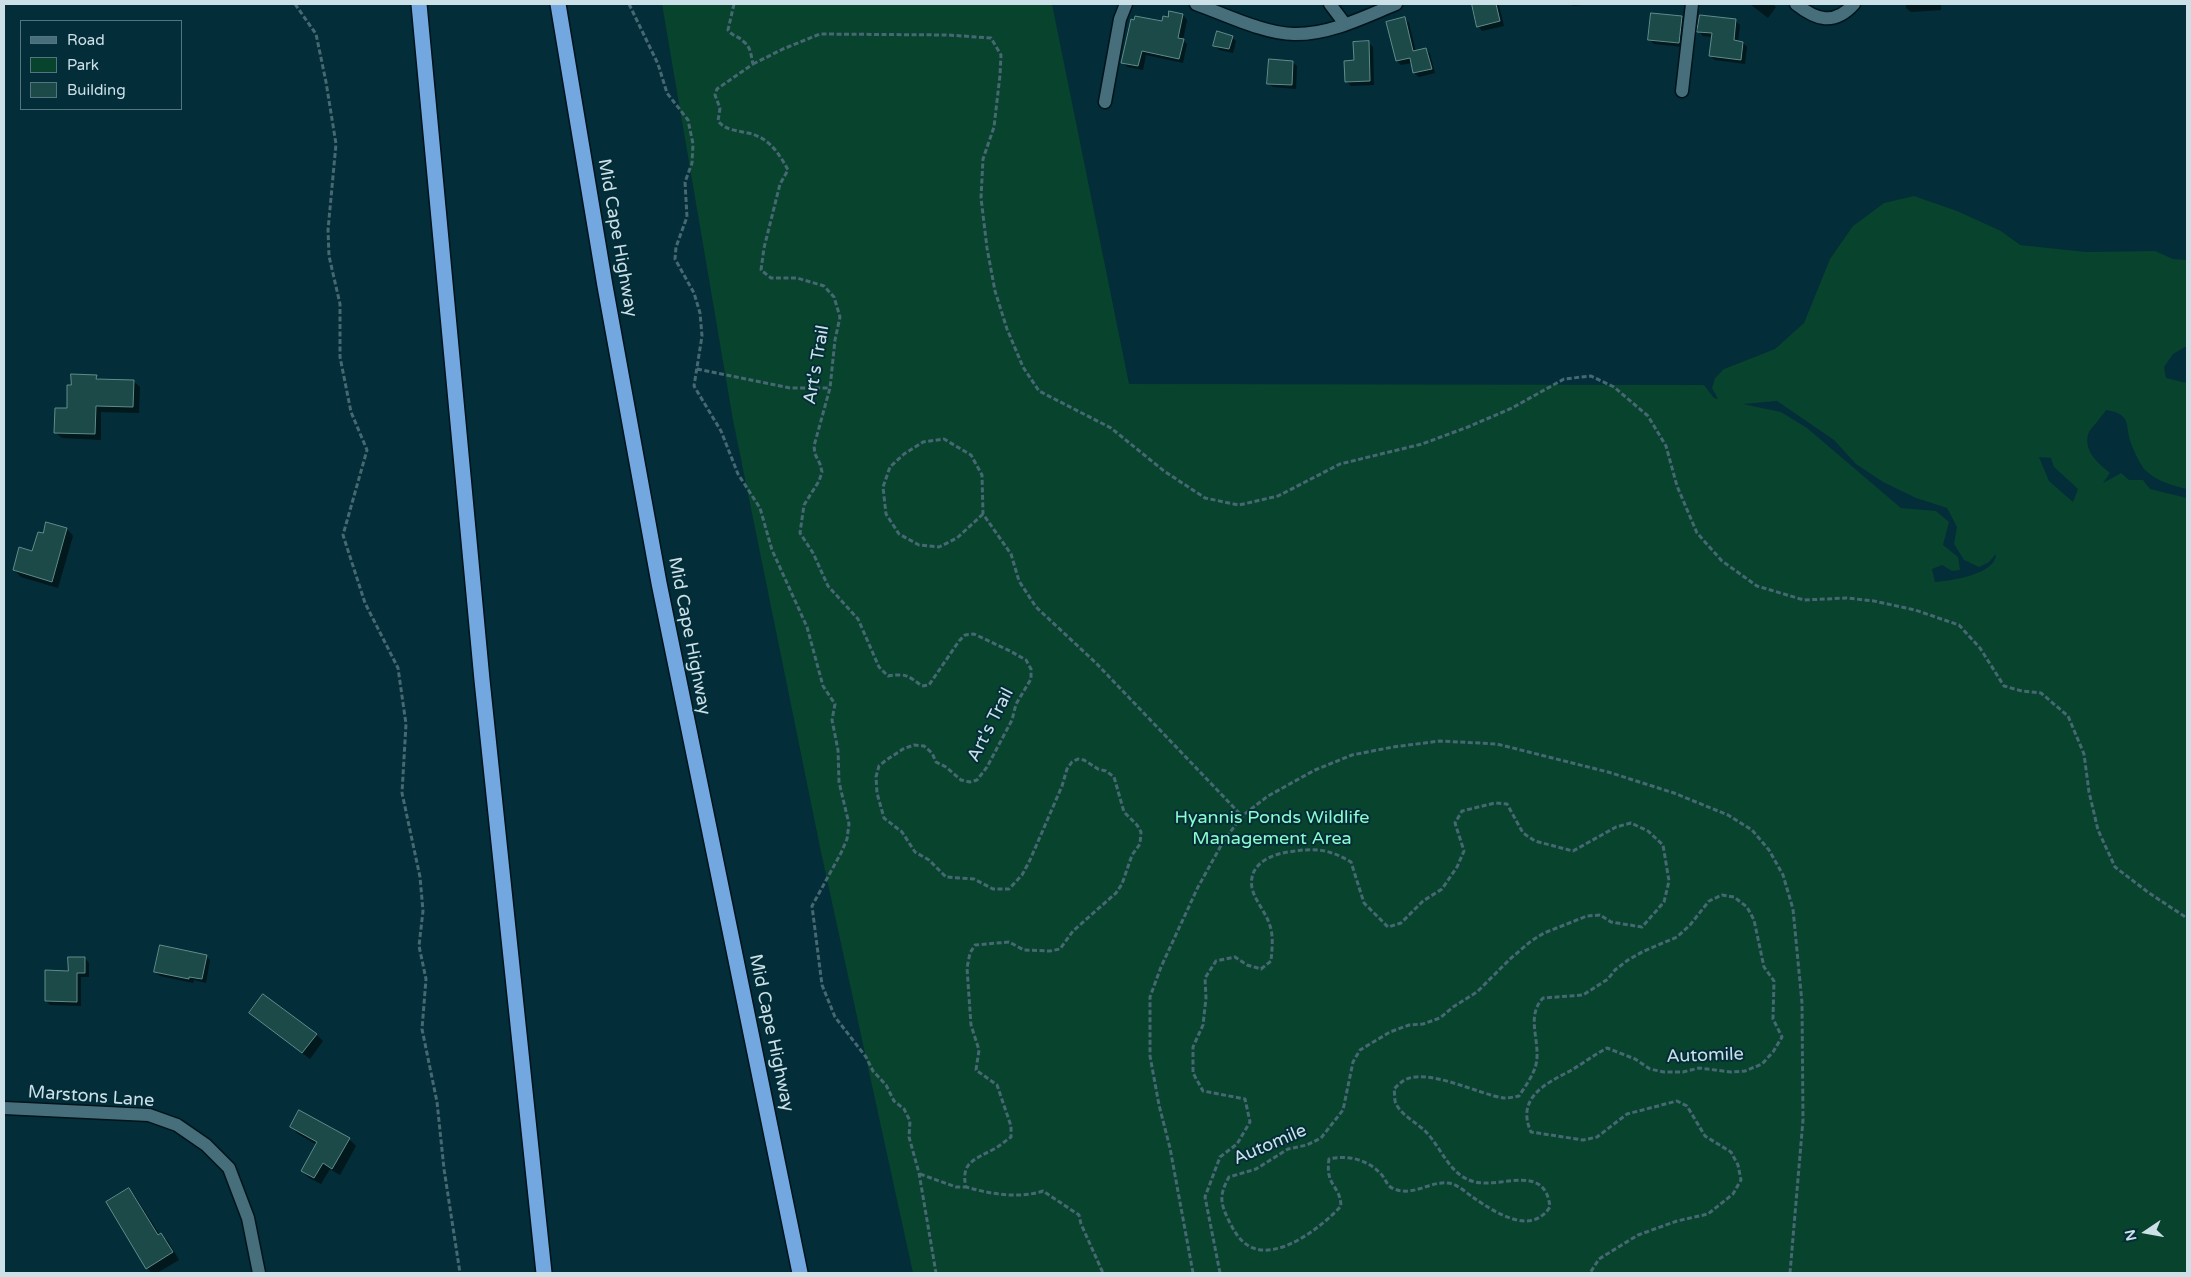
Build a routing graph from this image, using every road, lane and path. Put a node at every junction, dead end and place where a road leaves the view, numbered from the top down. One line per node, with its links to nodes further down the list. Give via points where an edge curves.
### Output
1 (296, 4): 26 (path, via 316,34 336,144 328,230 340,304 340,357 351,412 367,450 343,535 365,603 398,668 406,724 402,793 420,877 423,911 419,946 426,979 422,1029 437,1102)
2 (418, 4): 27 (highway, via 481,670)
3 (558, 4): 28 (highway, Mid Cape Highway, via 659,583)
4 (628, 4): 17 (path, via 658,64 667,93 688,120 693,144 692,163 685,182 687,217 676,248 676,260 694,293 700,313 702,336)
5 (734, 4): 14 (path, via 728,30 744,40)
6 (1126, 4): 16 (street, via 1120,20)
7 (1196, 4): 13 (street, via 1284,33 1297,34)
8 (1330, 4): 13 (street)
9 (1396, 4): 13 (street)
10 (1692, 4): 15 (street)
11 (1796, 4): 12 (street, via 1814,17 1827,19 1844,13)
12 (1854, 4)
13 (1346, 24)
14 (753, 64): 18 (path, Art's Trail, via 717,89 718,121 722,126 758,136 779,154 788,170 780,184 761,270 771,278 797,278 824,286 834,297 840,317 834,340); 21 (path, via 820,34 991,38 1001,55 1000,75 994,127 983,159 981,198 995,291 1023,366 1039,391 1111,428 1164,471 1205,498 1240,505 1278,496 1340,464 1422,444 1468,427 1512,408 1564,379 1591,376 1614,387 1648,416 1666,446 1677,486 1697,533 1722,561 1757,586 1804,600 1874,600 1959,625 1980,648 2004,686 2042,693 2068,716 2084,754 2098,830 2115,868)
15 (1682, 91)
16 (1105, 102)
17 (698, 369): 18 (path, via 790,388); 23 (path, via 694,386 721,431 738,474 760,508 772,550 807,627 823,686 835,704 832,720 838,750 839,782 849,824 841,853 812,906 822,985 835,1017 886,1085 894,1102 904,1109 910,1121 909,1136)
18 (830, 388): 24 (path, Art's Trail, via 814,446 822,472 804,505 800,533 828,586 858,619 883,672 888,676 903,674 922,686 929,685 959,641 965,635 974,634 1018,655 1031,669 1032,679 1016,704 1012,720 987,767 977,780 962,780 936,762 924,746 902,749 879,766 877,793 884,818 902,832 915,852 929,860 946,877 974,879 993,889 1009,889 1030,860 1067,769 1078,759 1114,777 1124,812 1141,832 1140,844 1116,893 1073,931 1060,949 1024,950 1009,942 994,942 975,945 970,953 967,968 969,1008 979,1050 976,1070 997,1085 1011,1126 1011,1137 969,1164 964,1177)
19 (983, 514): 19 (path, via 982,475 971,455 944,439 923,442 890,467 883,487 886,514 899,534 919,545 939,547 957,538); 20 (path, via 1010,554 1019,582 1036,607 1096,663)
20 (1242, 816): 31 (path, via 1198,887 1150,997 1150,1056); 34 (path, via 1268,796 1315,770 1352,755 1440,741 1497,744 1608,772 1703,804 1752,830 1769,850 1783,875 1793,909 1802,1002 1803,1120)
21 (2187, 918)
22 (4, 1108): 25 (street, Marstons Lane, via 149,1115 177,1125 206,1144 230,1168 248,1218)
23 (919, 1174): 24 (path, via 956,1187); 29 (path)
24 (966, 1187): 30 (path, via 1017,1195 1043,1191 1080,1215)
25 (259, 1273)
26 (460, 1273)
27 (544, 1273)
28 (800, 1273)
29 (936, 1273)
30 (1103, 1273)
31 (1193, 1273)
32 (1220, 1273): 33 (path, Automile, via 1205,1197 1220,1157 1237,1144 1250,1122 1245,1099 1203,1091 1193,1073 1194,1047 1203,1025 1205,978 1216,961 1235,957 1261,969 1271,961 1270,924 1252,888 1254,871 1264,858 1281,853 1312,848 1334,852 1351,862 1364,903 1388,927 1400,923 1423,901 1442,889 1458,867 1464,851 1455,823 1462,811 1495,803 1507,804 1523,833 1535,841 1573,851 1616,827 1631,823 1648,830 1663,845 1669,881 1664,902 1642,927 1611,922 1600,915 1587,916 1544,933 1510,959 1478,992 1440,1018 1400,1029 1360,1050 1352,1062 1342,1110 1321,1138 1288,1149 1256,1169 1229,1178 1222,1190 1222,1206 1237,1236 1251,1248 1278,1248 1309,1236 1341,1206 1340,1194 1331,1184 1327,1172 1329,1159 1340,1157 1370,1165 1391,1188 1405,1192 1447,1183 1500,1214 1517,1220 1533,1221 1545,1216 1550,1207 1549,1195 1541,1185 1526,1181 1474,1182 1461,1174 1443,1157 1426,1131 1396,1103 1394,1089 1404,1080 1440,1079 1495,1096 1519,1096 1537,1058 1533,1019 1536,1005 1543,998 1583,995 1608,979 1628,960 1677,936 1709,901 1722,895 1734,897 1747,907 1754,920 1764,967 1774,981 1772,1019 1782,1037 1762,1064 1731,1072 1699,1068 1664,1072 1650,1069 1607,1048 1543,1086 1526,1108 1531,1132 1583,1140 1597,1137 1627,1114 1677,1101 1687,1106 1704,1136 1731,1152 1738,1165 1741,1180 1733,1194 1708,1214 1638,1235 1599,1259)
33 (1590, 1273)
34 (1790, 1273)

